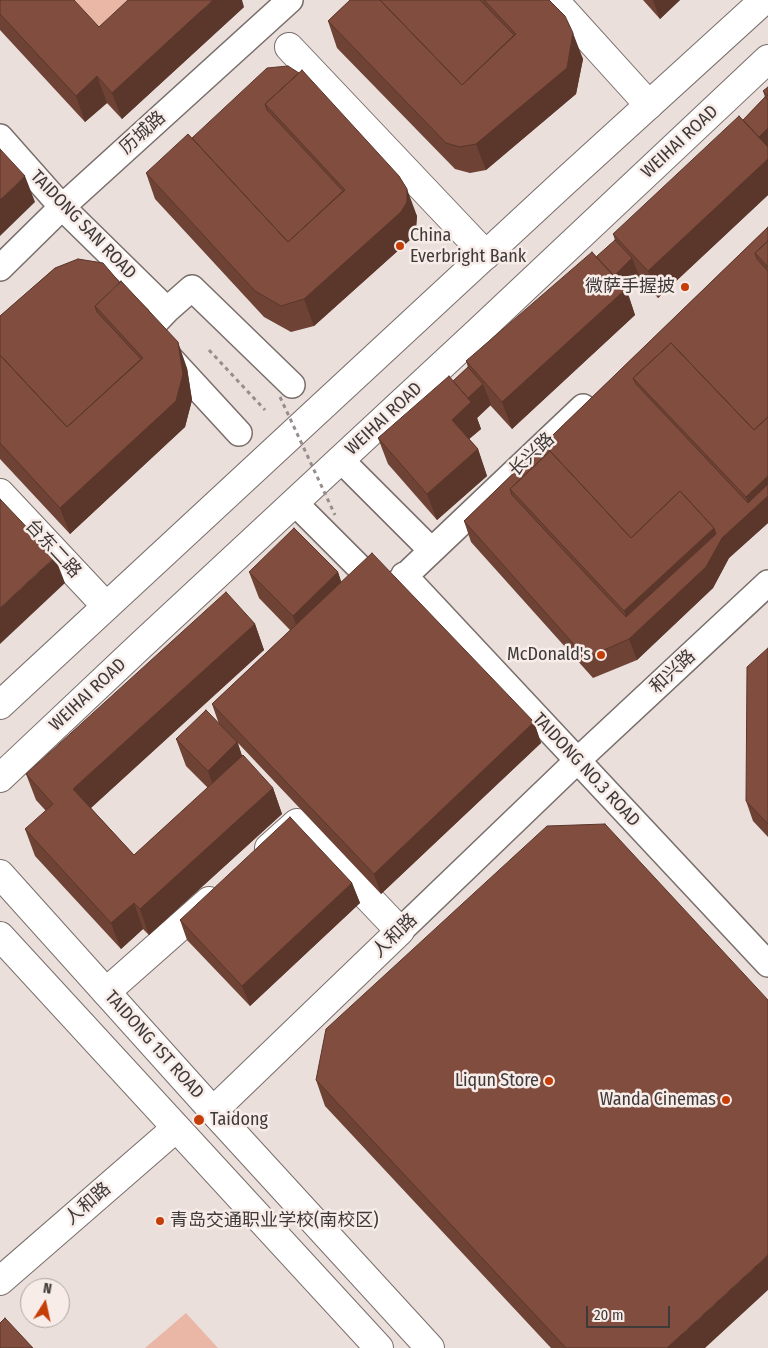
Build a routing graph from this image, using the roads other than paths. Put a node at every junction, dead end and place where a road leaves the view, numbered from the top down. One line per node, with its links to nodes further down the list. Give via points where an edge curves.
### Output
1 (290, 0): 8 (street, 历城路)
2 (554, 0): 6 (main road)
3 (764, 0): 6 (main road)
4 (288, 47): 9 (main road)
5 (768, 59): 24 (main road, WEIHAI ROAD)
6 (650, 105): 9 (main road)
7 (0, 138): 8 (street, TAIDONG SAN ROAD)
8 (62, 207): 10 (street, 历城路); 11 (street, TAIDONG SAN ROAD)
9 (486, 256): 21 (main road)
10 (0, 268)
11 (167, 310): 12 (street, via 192,288); 14 (street, via 146,332)
12 (286, 391)
13 (596, 394): 18 (street, 长兴路)
14 (239, 434)
15 (348, 467): 18 (street)
16 (0, 493): 21 (main road, 台东二路)
17 (302, 510): 19 (street, 长兴路, via 386,594)
18 (431, 550): 19 (street, 长兴路)
19 (404, 576): 23 (street, TAIDONG NO.3 ROAD)
20 (768, 583): 23 (street, 和兴路)
21 (106, 606): 22 (main road)
22 (0, 705)
23 (578, 760): 28 (street, 人和路); 30 (street, TAIDONG NO.3 ROAD)
24 (0, 778)
25 (253, 862): 28 (main road, via 297,823)
26 (0, 874): 31 (main road, TAIDONG 1ST ROAD)
27 (224, 888): 31 (main road)
28 (400, 931): 32 (main road, 人和路)
29 (0, 936): 33 (main road)
30 (768, 964)
31 (106, 992): 32 (main road, TAIDONG 1ST ROAD)
32 (213, 1111): 36 (main road, TAIDONG 1ST ROAD)
33 (176, 1128): 34 (main road, 人和路); 35 (main road)
34 (0, 1281)
35 (379, 1348)
36 (430, 1348)

